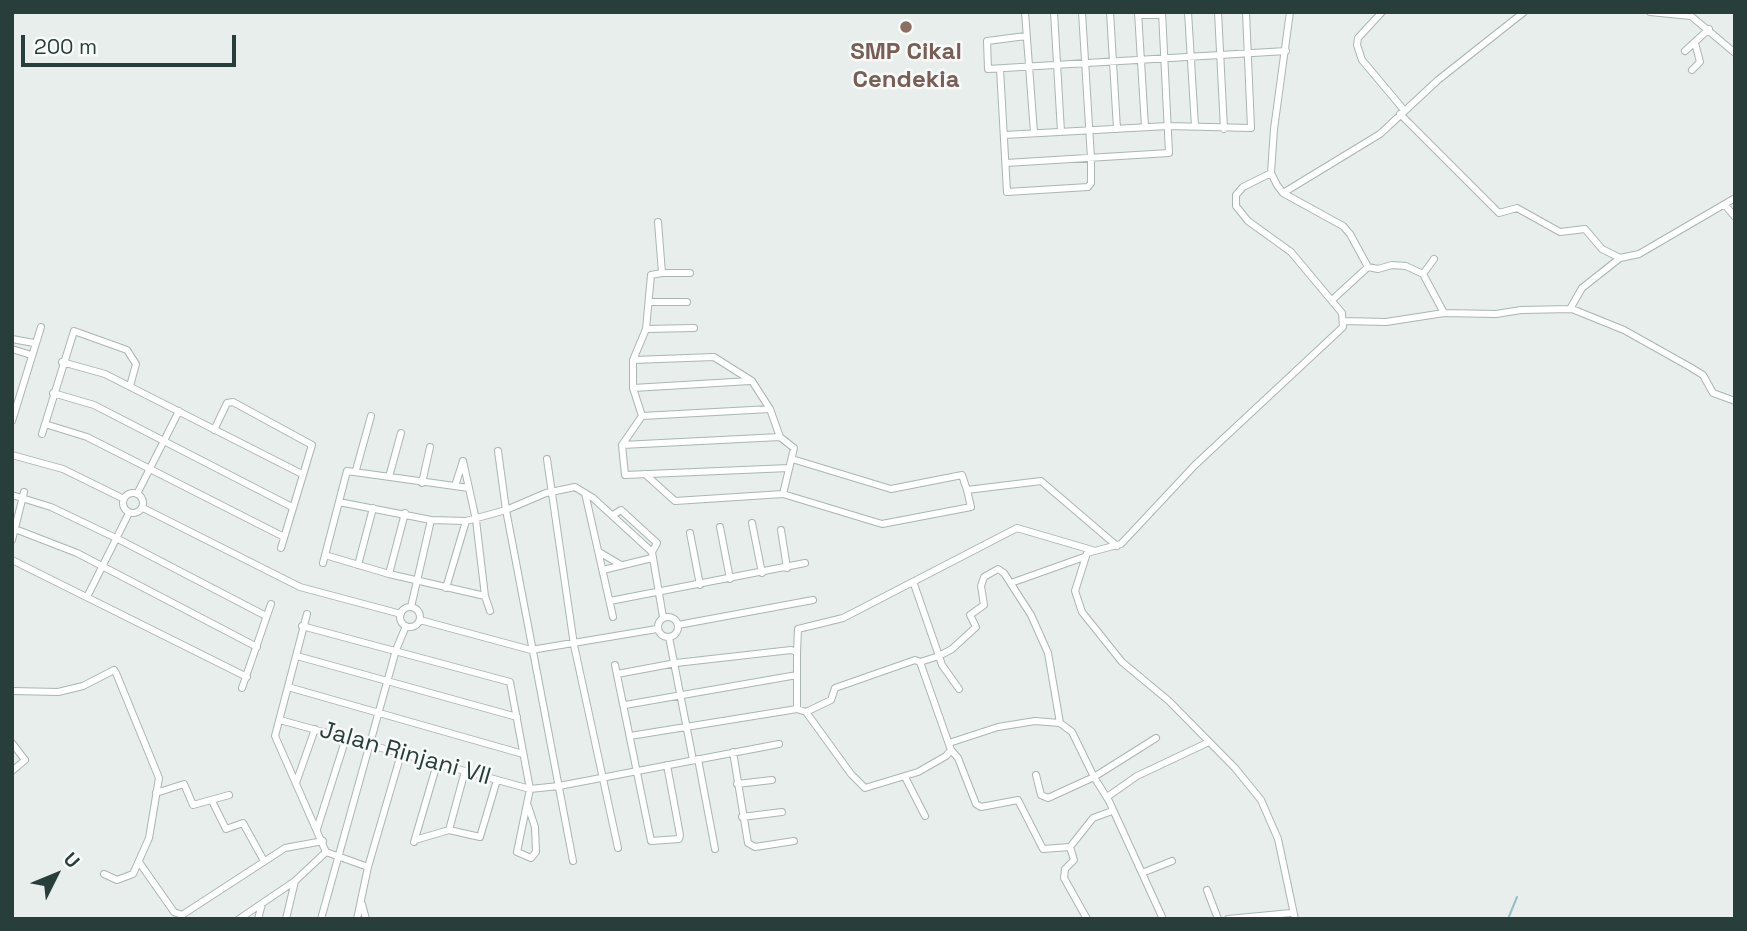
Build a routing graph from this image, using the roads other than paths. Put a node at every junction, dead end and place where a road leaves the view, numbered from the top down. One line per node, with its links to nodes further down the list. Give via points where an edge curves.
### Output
1 (1025, 12): 15 (street)
2 (1054, 12): 27 (street)
3 (1082, 12): 26 (street)
4 (1110, 12): 25 (street)
5 (1188, 12): 22 (street)
6 (1218, 12): 21 (street)
7 (1246, 12): 20 (street)
8 (1290, 12): 17 (street)
9 (1382, 12): 31 (street, via 1357,45 1362,60)
10 (1524, 12): 31 (street)
11 (1650, 12): 14 (street, via 1690,16)
12 (1138, 13): 13 (street); 24 (street)
13 (1162, 14): 23 (street)
14 (1709, 29): 16 (street); 19 (street)
15 (1027, 36): 28 (street); 29 (street, via 986,42 987,67)
16 (1695, 43): 18 (street); 30 (street, via 1700,62)
17 (1286, 51): 20 (street); 43 (street)
18 (1685, 51)
19 (1735, 53)
20 (1249, 54): 21 (street); 36 (street, via 1253,127)
21 (1221, 55): 22 (street); 36 (street)
22 (1191, 57): 23 (street); 34 (street)
23 (1164, 59): 24 (street); 32 (street)
24 (1141, 60): 25 (street); 33 (street)
25 (1113, 62): 26 (street); 35 (street)
26 (1085, 64): 27 (street); 37 (street)
27 (1057, 65): 28 (street); 38 (street)
28 (1029, 67): 29 (street); 39 (street)
29 (1000, 69): 40 (street)
30 (1692, 69)
31 (1402, 112): 44 (street, via 1366,144); 49 (street, via 1499,213 1517,208 1560,232 1585,229 1602,249)
32 (1168, 125): 33 (street); 34 (street); 41 (street, via 1169,153)
33 (1145, 127): 35 (street)
34 (1195, 127): 36 (street)
35 (1117, 128): 37 (street)
36 (1224, 128)
37 (1089, 130): 38 (street); 41 (street)
38 (1061, 132): 39 (street)
39 (1034, 133): 40 (street)
40 (1004, 135): 42 (street)
41 (1091, 158): 42 (street); 42 (street, via 1088,187 1008,192)
42 (1006, 163)
43 (1271, 173): 44 (street); 55 (street, via 1243,187 1236,195 1236,205 1248,221 1290,252)
44 (1283, 192): 51 (street, via 1343,226)
45 (1735, 198): 46 (street)
46 (1725, 205): 47 (street); 49 (street, via 1639,254)
47 (1735, 217)
48 (658, 222): 52 (street)
49 (1620, 258): 58 (street, via 1582,288)
50 (1434, 259): 54 (street)
51 (1368, 267): 54 (street, via 1406,265); 55 (street)
52 (662, 273): 53 (street); 56 (street, via 651,275)
53 (690, 273)
54 (1423, 274): 59 (street)
55 (1332, 300): 60 (street)
56 (649, 302): 57 (street); 63 (street)
57 (687, 302)
58 (1570, 309): 59 (street); 76 (street, via 1624,330 1703,375 1713,393)
59 (1444, 313): 60 (street, via 1400,321)
60 (1344, 321): 129 (street, via 1343,327 1195,465)
61 (41, 327): 65 (street)
62 (694, 328): 63 (street)
63 (646, 329): 68 (street)
64 (12, 339): 65 (street)
65 (34, 342): 67 (street)
66 (12, 349): 67 (street)
67 (31, 355): 72 (street)
68 (633, 360): 70 (street, via 714,357); 74 (street)
69 (62, 362): 73 (street); 73 (street, via 74,331 120,346 136,364); 75 (street)
70 (752, 381): 74 (street); 77 (street)
71 (12, 384): 72 (street)
72 (21, 386): 79 (street)
73 (131, 386): 78 (street)
74 (633, 388): 81 (street)
75 (53, 393): 82 (street); 87 (street, via 94,405)
76 (1735, 401)
77 (771, 409): 81 (street); 86 (street)
78 (179, 411): 83 (street); 87 (street)
79 (13, 416)
80 (371, 416): 96 (street)
81 (642, 416): 88 (street)
82 (45, 425): 85 (street); 94 (street, via 88,437)
83 (214, 430): 97 (street); 97 (street, via 227,403 233,402 310,443)
84 (401, 433): 99 (street)
85 (43, 435)
86 (780, 437): 88 (street); 93 (street, via 794,448)
87 (163, 440): 94 (street); 112 (street)
88 (622, 445): 98 (street, via 625,475)
89 (430, 447): 100 (street)
90 (498, 451): 115 (street)
91 (12, 456): 110 (street, via 63,469)
92 (547, 459): 104 (street)
93 (792, 459): 95 (street); 103 (street, via 891,489 962,475)
94 (149, 468): 106 (street); 126 (street)
95 (789, 468): 98 (street); 107 (street)
96 (356, 470): 99 (street); 111 (street, via 347,471)
97 (302, 474): 112 (street)
98 (645, 474): 107 (street, via 675,501)
99 (389, 477): 100 (street)
100 (422, 483): 101 (street)
101 (455, 486): 102 (street); 102 (street, via 463,461)
102 (469, 488): 119 (street)
103 (967, 490): 107 (street, via 971,507 882,524); 129 (street, via 1041,481)
104 (553, 491): 105 (street, via 575,487); 115 (street); 171 (street)
105 (584, 491): 132 (street); 134 (street)
106 (137, 494): 110 (street); 113 (street)
107 (783, 494)
108 (12, 495): 109 (street)
109 (24, 495): 123 (street); 127 (street)
110 (124, 499): 116 (street)
111 (339, 502): 114 (street); 133 (street)
112 (292, 507): 126 (street)
113 (143, 508): 116 (street); 161 (street, via 300,587)
114 (373, 508): 117 (street); 139 (street)
115 (506, 510): 119 (street); 174 (street)
116 (129, 513): 127 (street)
117 (405, 513): 118 (street); 145 (street)
118 (431, 520): 120 (street); 147 (street)
119 (476, 520): 120 (street); 153 (street)
120 (466, 521): 151 (street)
121 (752, 523): 144 (street)
122 (720, 527): 146 (street)
123 (15, 529): 128 (street); 141 (street)
124 (782, 530): 142 (street)
125 (690, 533): 150 (street)
126 (284, 537): 130 (street)
127 (118, 539): 141 (street); 162 (street)
128 (12, 540)
129 (1117, 546): 131 (street)
130 (281, 548)
131 (1092, 550): 135 (street); 149 (street, via 1017,528)
132 (599, 552): 140 (street); 143 (street)
133 (325, 555): 137 (street); 139 (street)
134 (652, 555): 140 (street); 152 (street)
135 (1084, 557): 148 (street); 202 (street, via 1074,591 1082,612 1122,662)
136 (12, 560): 154 (street)
137 (323, 563)
138 (805, 564): 142 (street)
139 (358, 565): 145 (street)
140 (621, 565): 143 (street)
141 (103, 566): 154 (street); 172 (street)
142 (787, 568): 144 (street)
143 (603, 570): 156 (street)
144 (762, 573): 146 (street)
145 (389, 574): 147 (street)
146 (730, 579): 150 (street)
147 (414, 580): 151 (street); 158 (street)
148 (1011, 583): 177 (street, via 998,569 984,577 984,605 970,615 976,627); 196 (street, via 1048,653)
149 (914, 584): 175 (street, via 843,618 798,629); 177 (street)
150 (700, 585): 152 (street)
151 (446, 588): 153 (street)
152 (659, 590): 156 (street); 164 (street)
153 (485, 596): 159 (street)
154 (87, 597): 183 (street)
155 (813, 600): 166 (street)
156 (610, 601): 163 (street)
157 (271, 604): 162 (street)
158 (411, 607): 161 (street); 165 (street, via 418,610)
159 (490, 611)
160 (307, 614): 167 (street)
161 (401, 614): 168 (street)
162 (266, 616): 172 (street)
163 (613, 617)
164 (663, 617): 166 (street, via 671,617); 169 (street)
165 (420, 620): 168 (street, via 413,627); 174 (street)
166 (678, 625): 170 (street)
167 (302, 626): 173 (street); 176 (street)
168 (406, 626): 173 (street)
169 (657, 629): 170 (street); 171 (street)
170 (669, 637): 179 (street)
171 (574, 645): 174 (street); 218 (street)
172 (257, 647): 183 (street)
173 (396, 650): 184 (street); 194 (street, via 510,681)
174 (531, 650): 224 (street)
175 (797, 652): 179 (street, via 786,649); 182 (street)
176 (297, 656): 184 (street); 185 (street)
177 (939, 656): 178 (street); 187 (street)
178 (920, 662): 193 (street, via 909,661 835,688 831,700); 206 (street)
179 (676, 663): 181 (street); 189 (street)
180 (615, 665): 181 (street)
181 (617, 674): 190 (street)
182 (797, 676): 189 (street); 191 (street)
183 (247, 677): 186 (street)
184 (387, 681): 192 (street); 194 (street)
185 (288, 687): 192 (street); 195 (street)
186 (242, 688)
187 (959, 689)
188 (12, 691): 226 (street, via 58,692 115,671 159,778)
189 (682, 696): 190 (street); 197 (street)
190 (625, 705): 199 (street)
191 (797, 709): 193 (street); 197 (street)
192 (379, 712): 204 (street); 209 (street)
193 (806, 712): 217 (street, via 865,788)
194 (517, 717): 209 (street)
195 (280, 720): 198 (street, Jalan Rinjani VII); 222 (street, via 275,736)
196 (1060, 723): 206 (street, via 1049,720 998,727); 219 (street, via 1077,739)
197 (687, 727): 199 (street); 210 (street)
198 (315, 729): 200 (street, Jalan Rinjani VII); 222 (street)
199 (631, 736): 213 (street)
200 (346, 738): 204 (street, Jalan Rinjani VII); 235 (street)
201 (1156, 738): 219 (street)
202 (1209, 741): 228 (street, via 1137,776); 255 (street, via 1266,808 1278,839)
203 (12, 743): 214 (street, via 25,760)
204 (371, 744): 208 (street, Jalan Rinjani VII); 243 (street)
205 (779, 744): 207 (street)
206 (950, 747): 217 (street, via 932,765); 240 (street, via 979,806 1018,800 1043,849)
207 (733, 752): 210 (street); 223 (street)
208 (401, 754): 211 (street, Jalan Rinjani VII); 248 (street)
209 (523, 754): 225 (street)
210 (695, 759): 212 (street); 241 (street)
211 (437, 764): 215 (street, Jalan Rinjani VII); 236 (street, via 415,841)
212 (667, 765): 213 (street); 213 (street, via 680,835 674,840 649,839)
213 (636, 770): 218 (street)
214 (12, 771)
215 (465, 772): 220 (street, Jalan Rinjani VII); 236 (street)
216 (1036, 775): 219 (street, via 1045,798)
217 (905, 777): 233 (street)
218 (601, 778): 224 (street); 239 (street)
219 (1094, 778): 228 (street)
220 (497, 780): 225 (street, Jalan Rinjani VII); 236 (street, via 480,838)
221 (772, 780): 223 (street)
222 (296, 783): 235 (street)
223 (737, 784): 234 (street)
224 (559, 786): 225 (street); 245 (street)
225 (530, 789): 230 (street)
226 (156, 793): 229 (street, via 184,784 193,805); 247 (street, via 149,838)
227 (229, 795): 229 (street)
228 (1107, 797): 232 (street)
229 (212, 802): 244 (street, via 226,829 243,823)
230 (528, 806): 230 (street, via 536,839 536,855 531,858 517,848)
231 (782, 811): 234 (street)
232 (1112, 811): 240 (street, via 1093,818); 249 (street)
233 (925, 816)
234 (743, 817): 238 (street, via 751,847)
235 (317, 828): 237 (street)
236 (449, 830)
237 (323, 841): 242 (street); 244 (street, via 291,845)
238 (794, 841)
239 (618, 848)
240 (1070, 848): 262 (street, via 1073,860 1064,878)
241 (715, 849)
242 (326, 852): 243 (street); 251 (street)
243 (338, 857): 248 (street); 259 (street)
244 (264, 861): 247 (street, via 178,915)
245 (573, 861)
246 (1172, 861): 249 (street)
247 (139, 862): 250 (street, via 133,874 123,879)
248 (368, 867): 253 (street)
249 (1142, 873): 263 (street)
250 (104, 874)
251 (295, 881): 254 (street); 258 (street)
252 (1207, 890): 264 (street)
253 (361, 902): 260 (street); 261 (street)
254 (262, 903): 256 (street); 257 (street)
255 (1293, 916): 265 (street)
256 (239, 919)
257 (258, 919)
258 (286, 919)
259 (321, 919)
260 (357, 919)
261 (366, 919)
262 (1087, 919)
263 (1163, 919)
264 (1218, 919)
265 (1228, 919)

